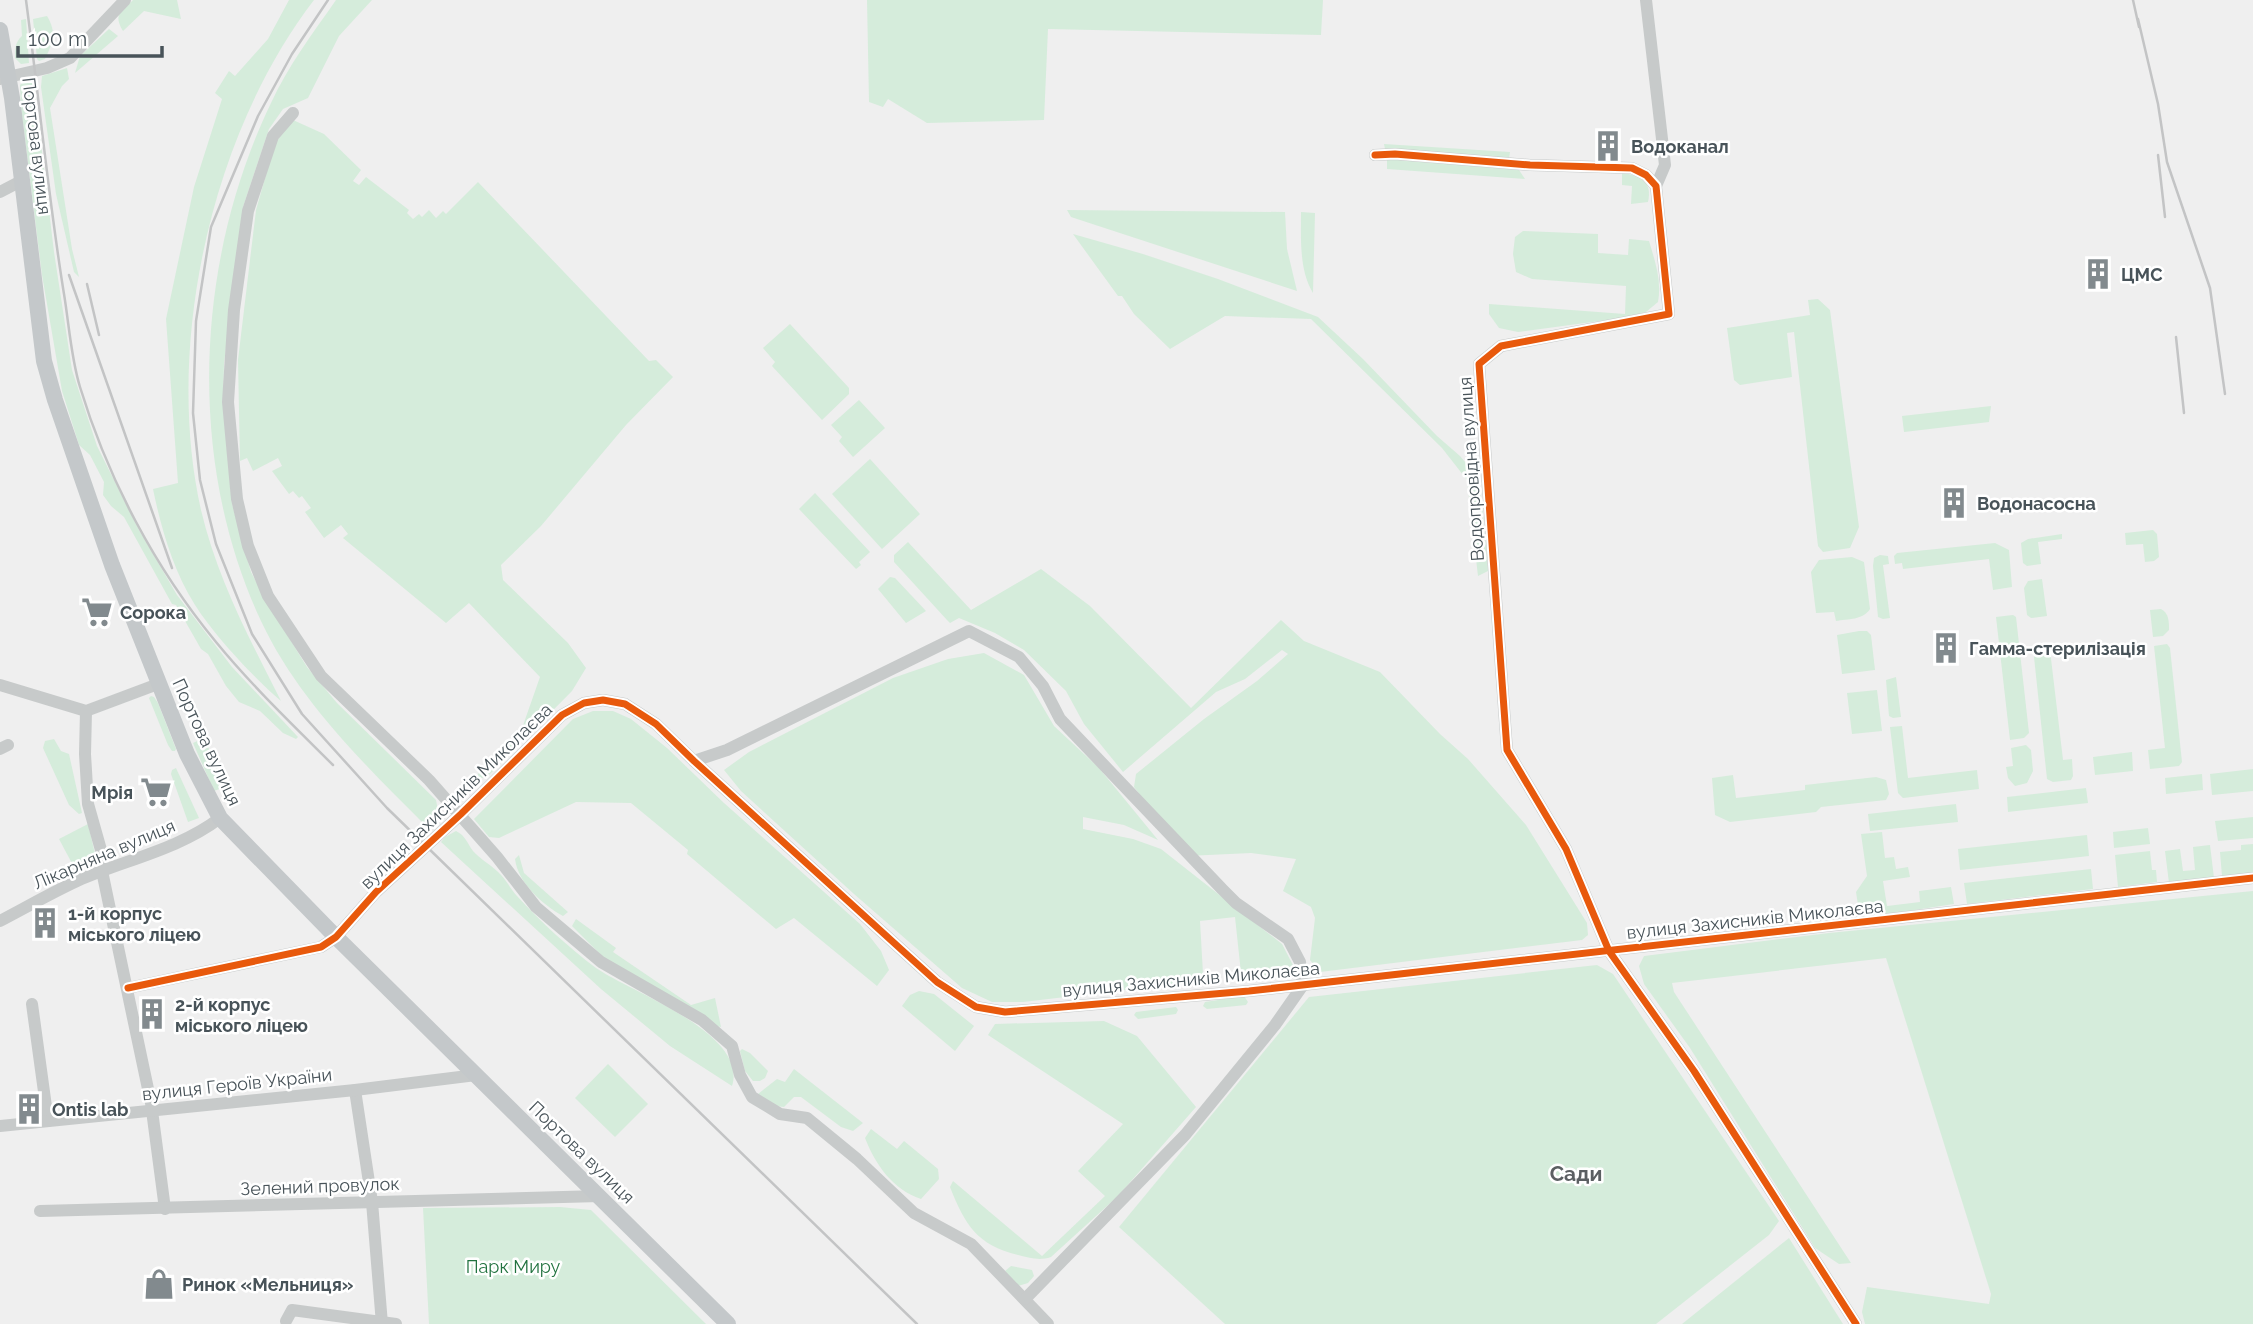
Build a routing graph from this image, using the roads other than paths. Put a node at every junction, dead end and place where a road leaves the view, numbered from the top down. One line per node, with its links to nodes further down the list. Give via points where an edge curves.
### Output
1 (125, 0): 4 (street, via 70,58)
2 (1646, 0): 8 (street, via 1665,166)
3 (0, 30): 4 (main road, Портова вулиця)
4 (5, 78): 7 (main road, Портова вулиця)
5 (293, 113): 14 (street, via 273,136 259,172 248,211 234,310 228,402 237,499 248,546 268,596 321,676)
6 (1375, 155): 8 (street, via 1632,169)
7 (23, 180): 9 (street); 10 (main road, Портова вулиця, via 51,387)
8 (1656, 186): 20 (street, Водопровідна вулиця, via 1668,314 1501,346 1479,364 1507,750 1566,849)
9 (0, 192)
10 (158, 684): 12 (street); 15 (main road, Портова вулиця)
11 (0, 685): 12 (street)
12 (86, 711): 16 (street, via 89,804)
13 (694, 761): 14 (street, вулиця Захисників Миколаєва, via 656,724 625,704 584,703 562,715); 21 (street, вулиця Захисників Миколаєва, via 937,982 976,1007 1005,1012); 21 (street, via 727,750 969,631 1019,657 1044,686 1060,719 1222,889 1288,939 1300,962)
14 (461, 814): 19 (street, вулиця Захисників Миколаєва, via 376,892); 33 (street, via 536,907 601,962 691,1013 732,1046 752,1097 780,1114 807,1118 914,1213 971,1244)
15 (220, 818): 16 (street, Лікарняна вулиця, via 167,847); 19 (main road, Портова вулиця)
16 (102, 871): 18 (street, Лікарняна вулиця); 22 (street)
17 (2253, 878): 20 (street, вулиця Захисників Миколаєва)
18 (0, 921)
19 (336, 937): 22 (street, via 321,947); 24 (main road, Портова вулиця)
20 (1609, 951): 21 (street, вулиця Захисників Миколаєва); 39 (street, via 1694,1071)
21 (1303, 985): 33 (street, via 1185,1135)
22 (128, 988): 26 (street)
23 (32, 1004): 27 (street)
24 (476, 1075): 25 (street, вулиця Героїв України); 29 (main road, Портова вулиця)
25 (355, 1090): 26 (street, вулиця Героїв України); 30 (street)
26 (152, 1110): 27 (street, вулиця Героїв України); 31 (street)
27 (48, 1121): 28 (street, вулиця Героїв України)
28 (0, 1126)
29 (600, 1196): 30 (street, Зелений провулок); 37 (main road, Портова вулиця)
30 (372, 1202): 31 (street, Зелений провулок); 35 (street)
31 (165, 1209): 32 (street, Зелений провулок)
32 (40, 1211)
33 (1025, 1299): 38 (street)
34 (286, 1321): 35 (street, via 292,1310)
35 (382, 1323): 36 (street)
36 (396, 1324)
37 (728, 1324)
38 (1048, 1324)
39 (1856, 1324)

